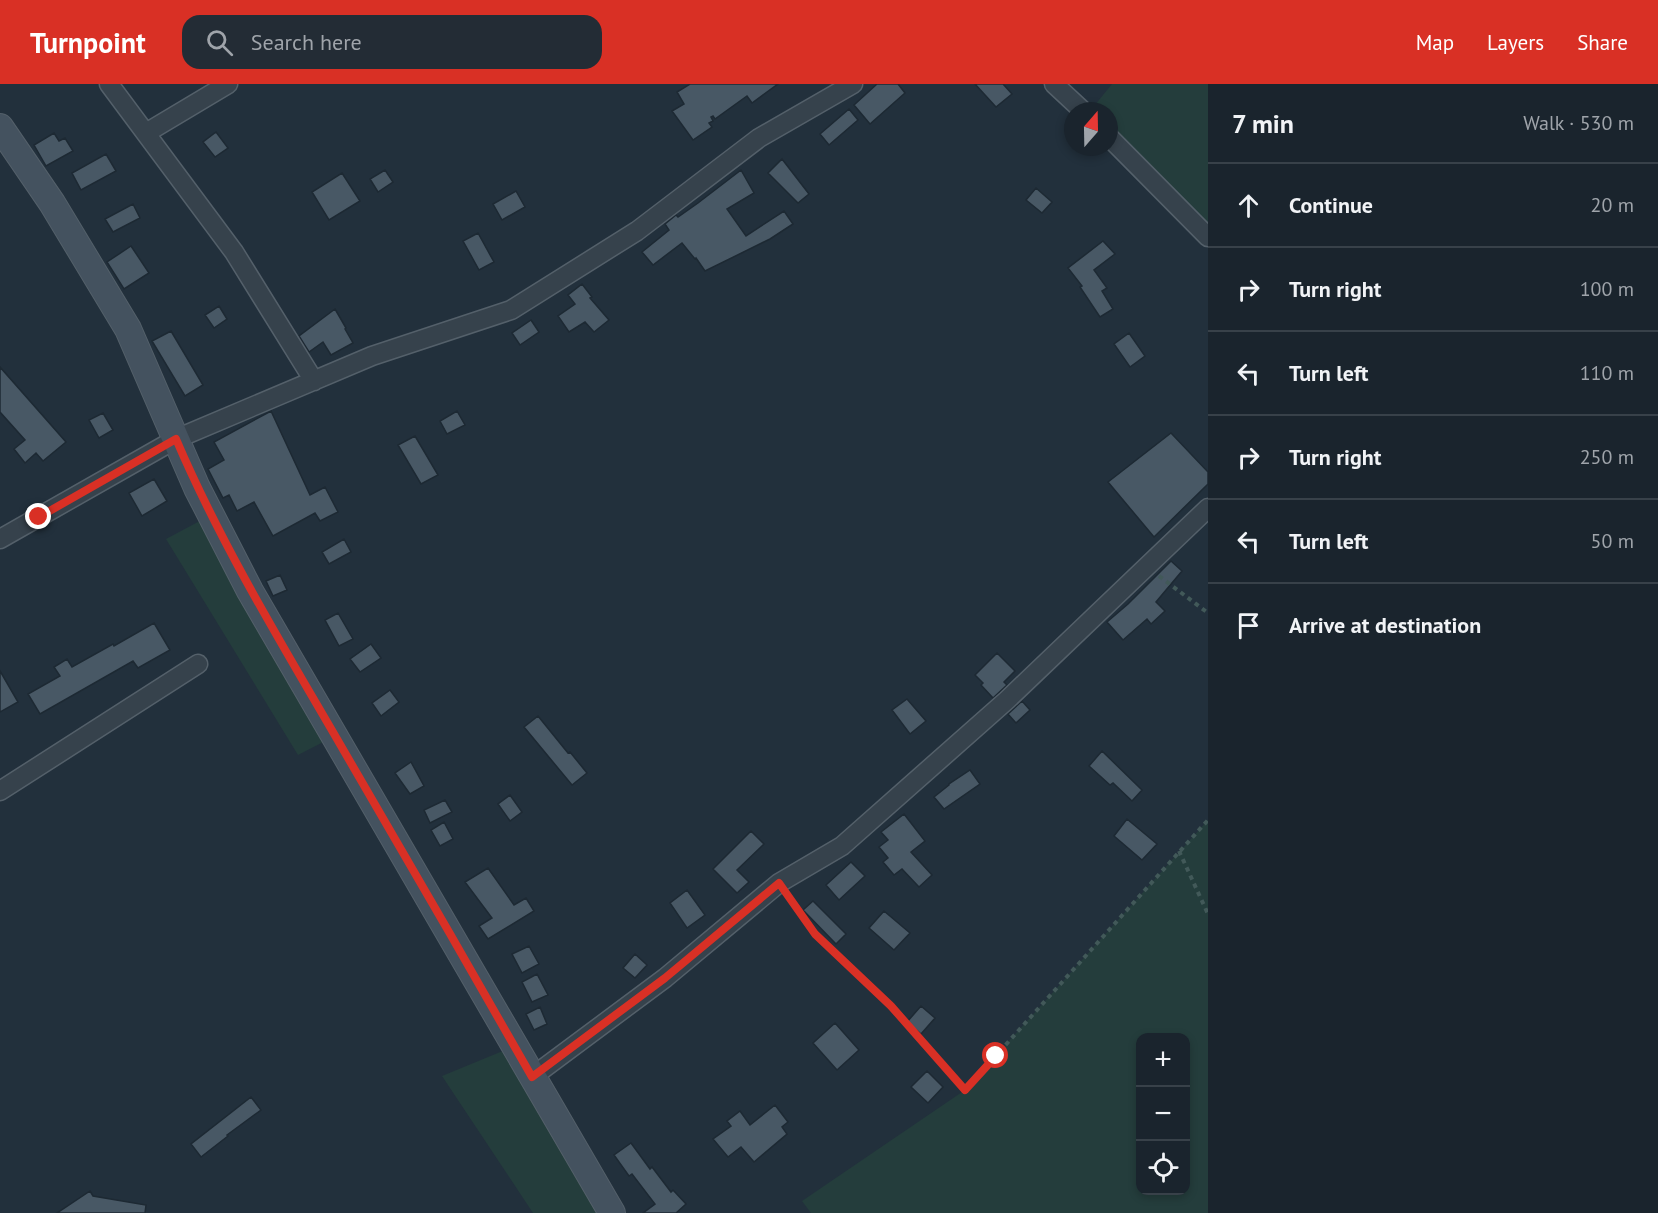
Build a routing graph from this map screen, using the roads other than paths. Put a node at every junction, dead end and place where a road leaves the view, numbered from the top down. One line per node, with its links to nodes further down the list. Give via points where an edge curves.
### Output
1 (109, 84): 7 (street)
2 (228, 84): 7 (street)
3 (853, 84): 10 (street, via 759,138 637,231 511,310 372,356)
4 (1054, 84): 5 (street)
5 (1073, 102)
6 (0, 127): 11 (main road, via 129,329)
7 (146, 133): 10 (street, via 234,252)
8 (1118, 146): 9 (street)
9 (1208, 237)
10 (314, 381): 11 (street)
11 (176, 439): 13 (street); 16 (main road, via 250,591)
12 (1208, 508): 16 (street, via 1007,699 842,846 779,883 665,978)
13 (0, 539)
14 (198, 664): 15 (street)
15 (0, 792)
16 (532, 1077): 17 (main road)
17 (612, 1213)

